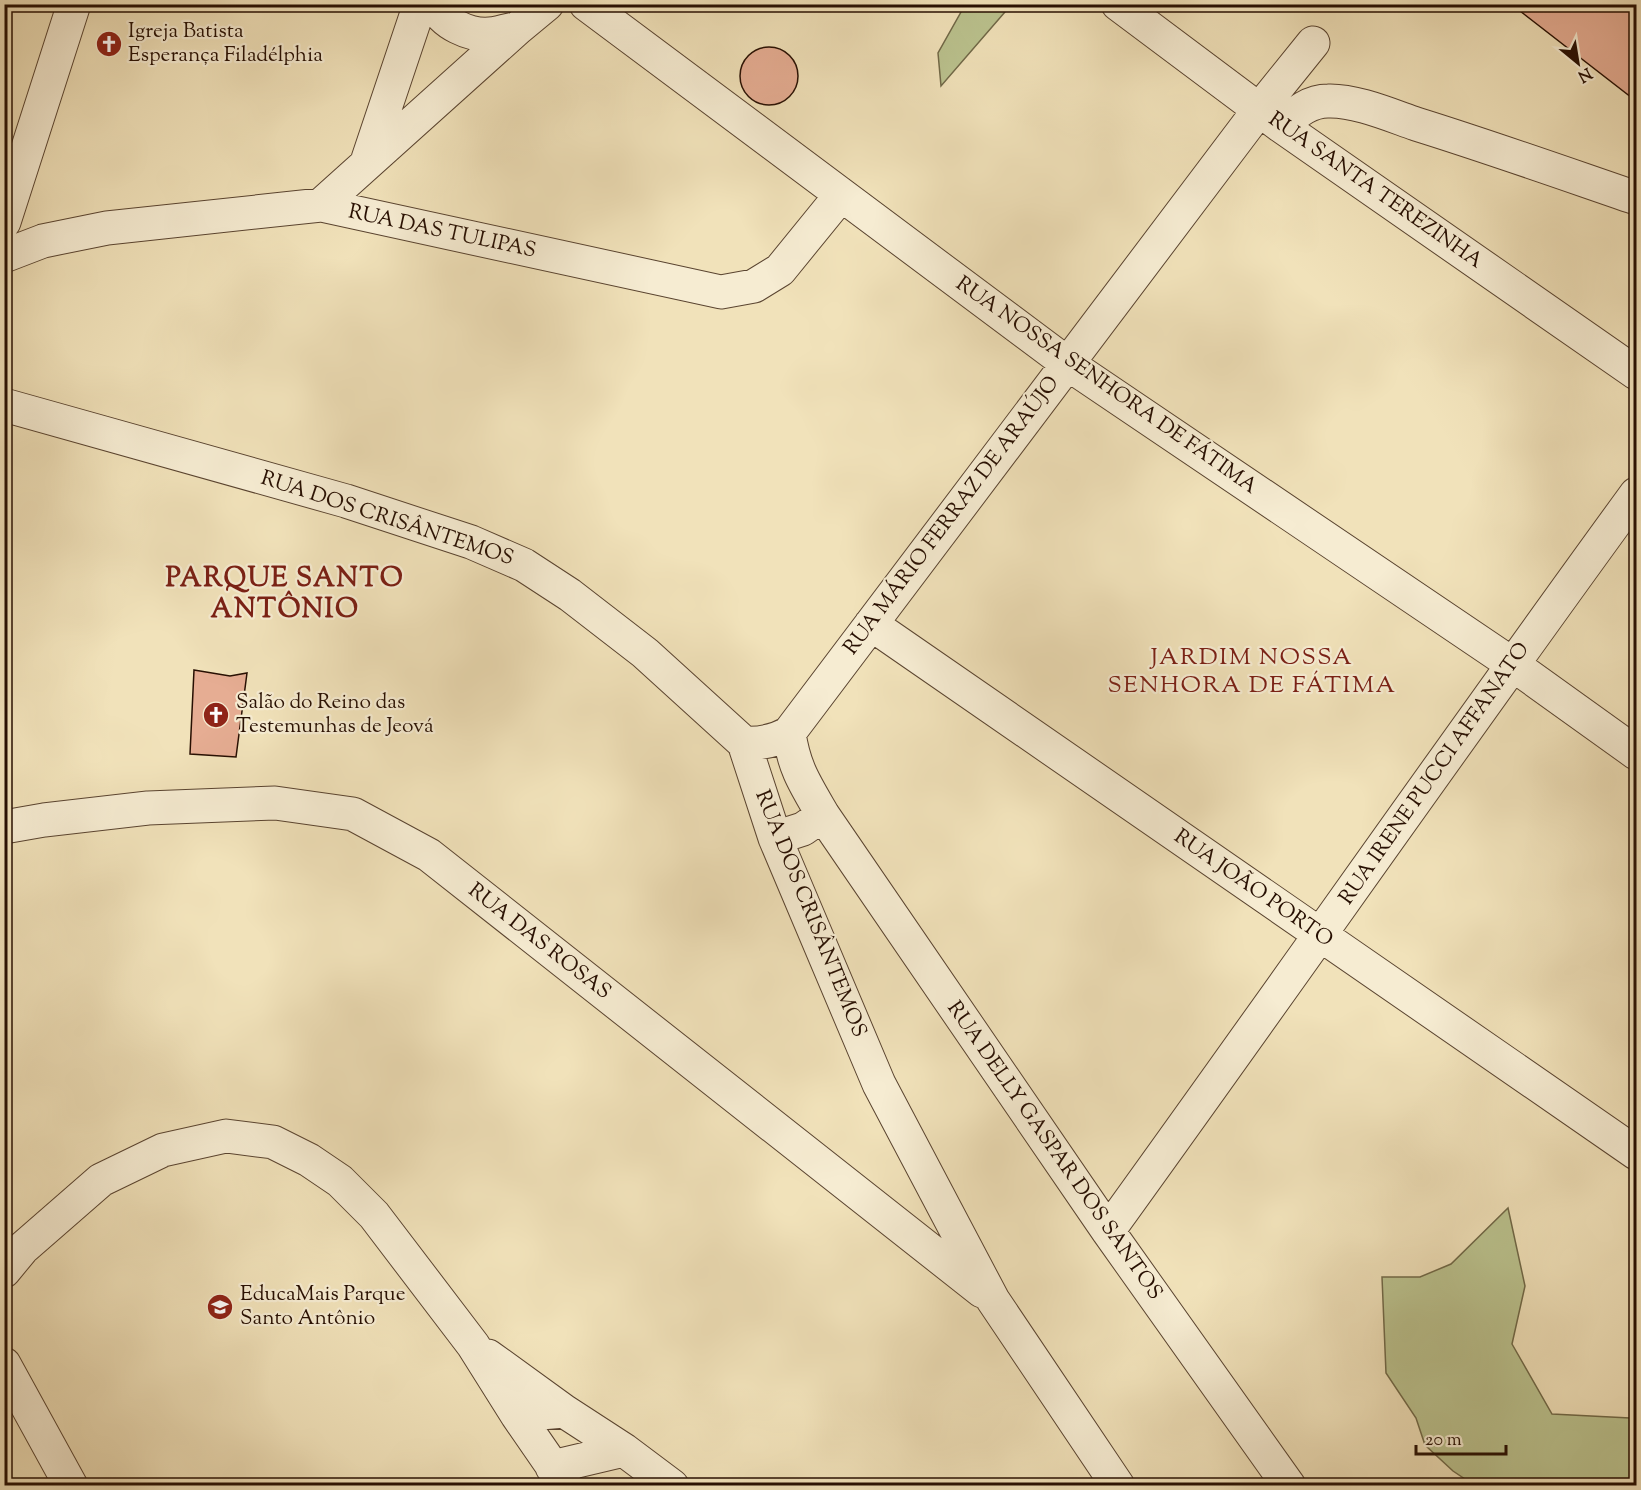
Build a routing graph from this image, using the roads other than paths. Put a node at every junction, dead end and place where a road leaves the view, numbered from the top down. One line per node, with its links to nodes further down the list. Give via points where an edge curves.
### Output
1 (74, 4): 14 (street)
2 (420, 4): 10 (street)
3 (434, 4): 7 (street, via 458,28 489,34)
4 (548, 4): 7 (street)
5 (586, 4): 11 (street, RUA NOSSA SENHORA DE FÁTIMA)
6 (1118, 4): 9 (street, RUA SANTA TEREZINHA)
7 (518, 27): 10 (street)
8 (1313, 43): 9 (street, RUA MÁRIO FERRAZ DE ARAÚJO)
9 (1270, 118): 12 (street, via 1296,112 1313,102 1329,100 1359,106); 16 (street, RUA MÁRIO FERRAZ DE ARAÚJO); 17 (street, RUA SANTA TEREZINHA)
10 (368, 162): 13 (street)
11 (842, 195): 13 (street, RUA DAS TULIPAS, via 780,270 754,286 721,292); 16 (street, RUA NOSSA SENHORA DE FÁTIMA)
12 (1636, 198)
13 (321, 206): 15 (street, RUA DAS TULIPAS, via 107,228 42,241)
14 (4, 222)
15 (4, 256)
16 (1068, 364): 20 (street, RUA MÁRIO FERRAZ DE ARAÚJO); 21 (street, RUA NOSSA SENHORA DE FÁTIMA)
17 (1636, 373)
18 (4, 405): 23 (street, RUA DOS CRISÂNTEMOS, via 346,501 471,542 524,565 645,653)
19 (1636, 494): 21 (street, RUA IRENE PUCCI AFFANATO)
20 (871, 624): 22 (street, RUA MÁRIO FERRAZ DE ARAÚJO); 28 (street, RUA JOÃO PORTO)
21 (1512, 664): 24 (street, RUA NOSSA SENHORA DE FÁTIMA); 28 (street, RUA IRENE PUCCI AFFANATO)
22 (789, 733): 23 (street, via 770,741); 25 (street, RUA DELLY GASPAR DOS SANTOS, via 792,756)
23 (744, 743): 27 (street, RUA DOS CRISÂNTEMOS)
24 (1636, 753)
25 (823, 815): 27 (street, via 803,829); 30 (street, RUA DELLY GASPAR DOS SANTOS)
26 (4, 827): 32 (street, RUA DAS ROSAS, via 148,808 275,802 353,814 429,855)
27 (775, 838): 32 (street, RUA DOS CRISÂNTEMOS, via 879,1084)
28 (1320, 936): 29 (street, RUA JOÃO PORTO); 30 (street, RUA IRENE PUCCI AFFANATO)
29 (1636, 1153)
30 (1108, 1231): 42 (street, RUA DELLY GASPAR DOS SANTOS)
31 (4, 1271): 33 (street, via 23,1248 101,1180 163,1150 226,1136 273,1142 340,1181 374,1215)
32 (993, 1300): 41 (street, RUA DOS CRISÂNTEMOS)
33 (473, 1345): 35 (street); 36 (street)
34 (4, 1364): 39 (street)
35 (564, 1411): 36 (street); 37 (street)
36 (517, 1415): 38 (street)
37 (624, 1450): 38 (street); 40 (street)
38 (559, 1476)
39 (71, 1485)
40 (672, 1485)
41 (1118, 1485)
42 (1289, 1485)

